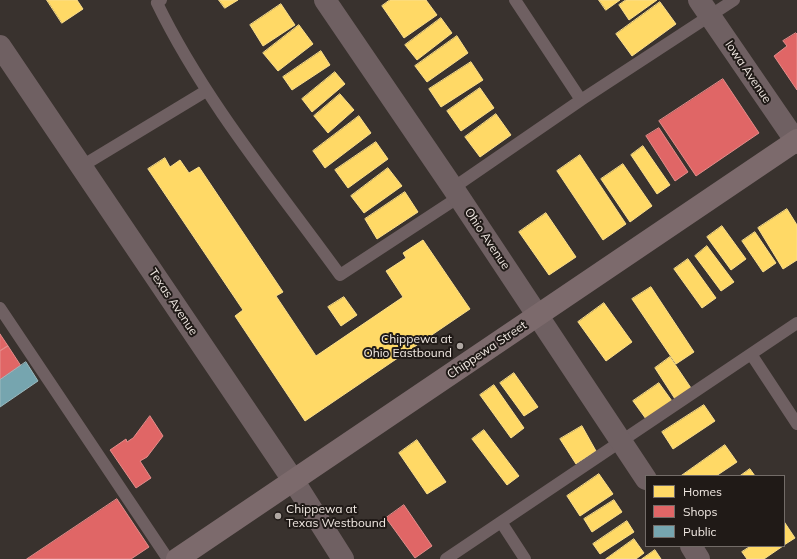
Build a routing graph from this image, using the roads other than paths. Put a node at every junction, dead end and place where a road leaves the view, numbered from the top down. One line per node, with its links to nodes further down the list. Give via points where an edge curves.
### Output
1 (161, 0): 7 (lane, via 156,3)
2 (325, 0): 11 (street, Ohio Avenue)
3 (515, 0): 8 (lane)
4 (734, 0): 5 (lane)
5 (705, 8): 8 (lane); 9 (street, Iowa Avenue)
6 (0, 46): 10 (street, Texas Avenue)
7 (206, 91): 10 (lane); 11 (lane, via 340,275)
8 (582, 100): 11 (lane)
9 (796, 141): 13 (main road, Chippewa Street)
10 (82, 166): 19 (street, Texas Avenue)
11 (456, 192): 13 (street, Ohio Avenue)
12 (0, 308): 22 (lane)
13 (538, 316): 17 (street, Ohio Avenue); 19 (main road, Chippewa Street)
14 (797, 323): 15 (lane)
15 (751, 354): 16 (lane); 17 (lane)
16 (797, 424)
17 (620, 441): 18 (street, Ohio Avenue); 20 (lane)
18 (645, 478)
19 (293, 480): 23 (main road, Chippewa Street); 24 (street, Texas Avenue)
20 (501, 522): 25 (lane); 26 (lane)
21 (692, 547): 27 (street)
22 (168, 559)
23 (177, 559)
24 (343, 559)
25 (446, 559)
26 (525, 559)
27 (699, 559)

